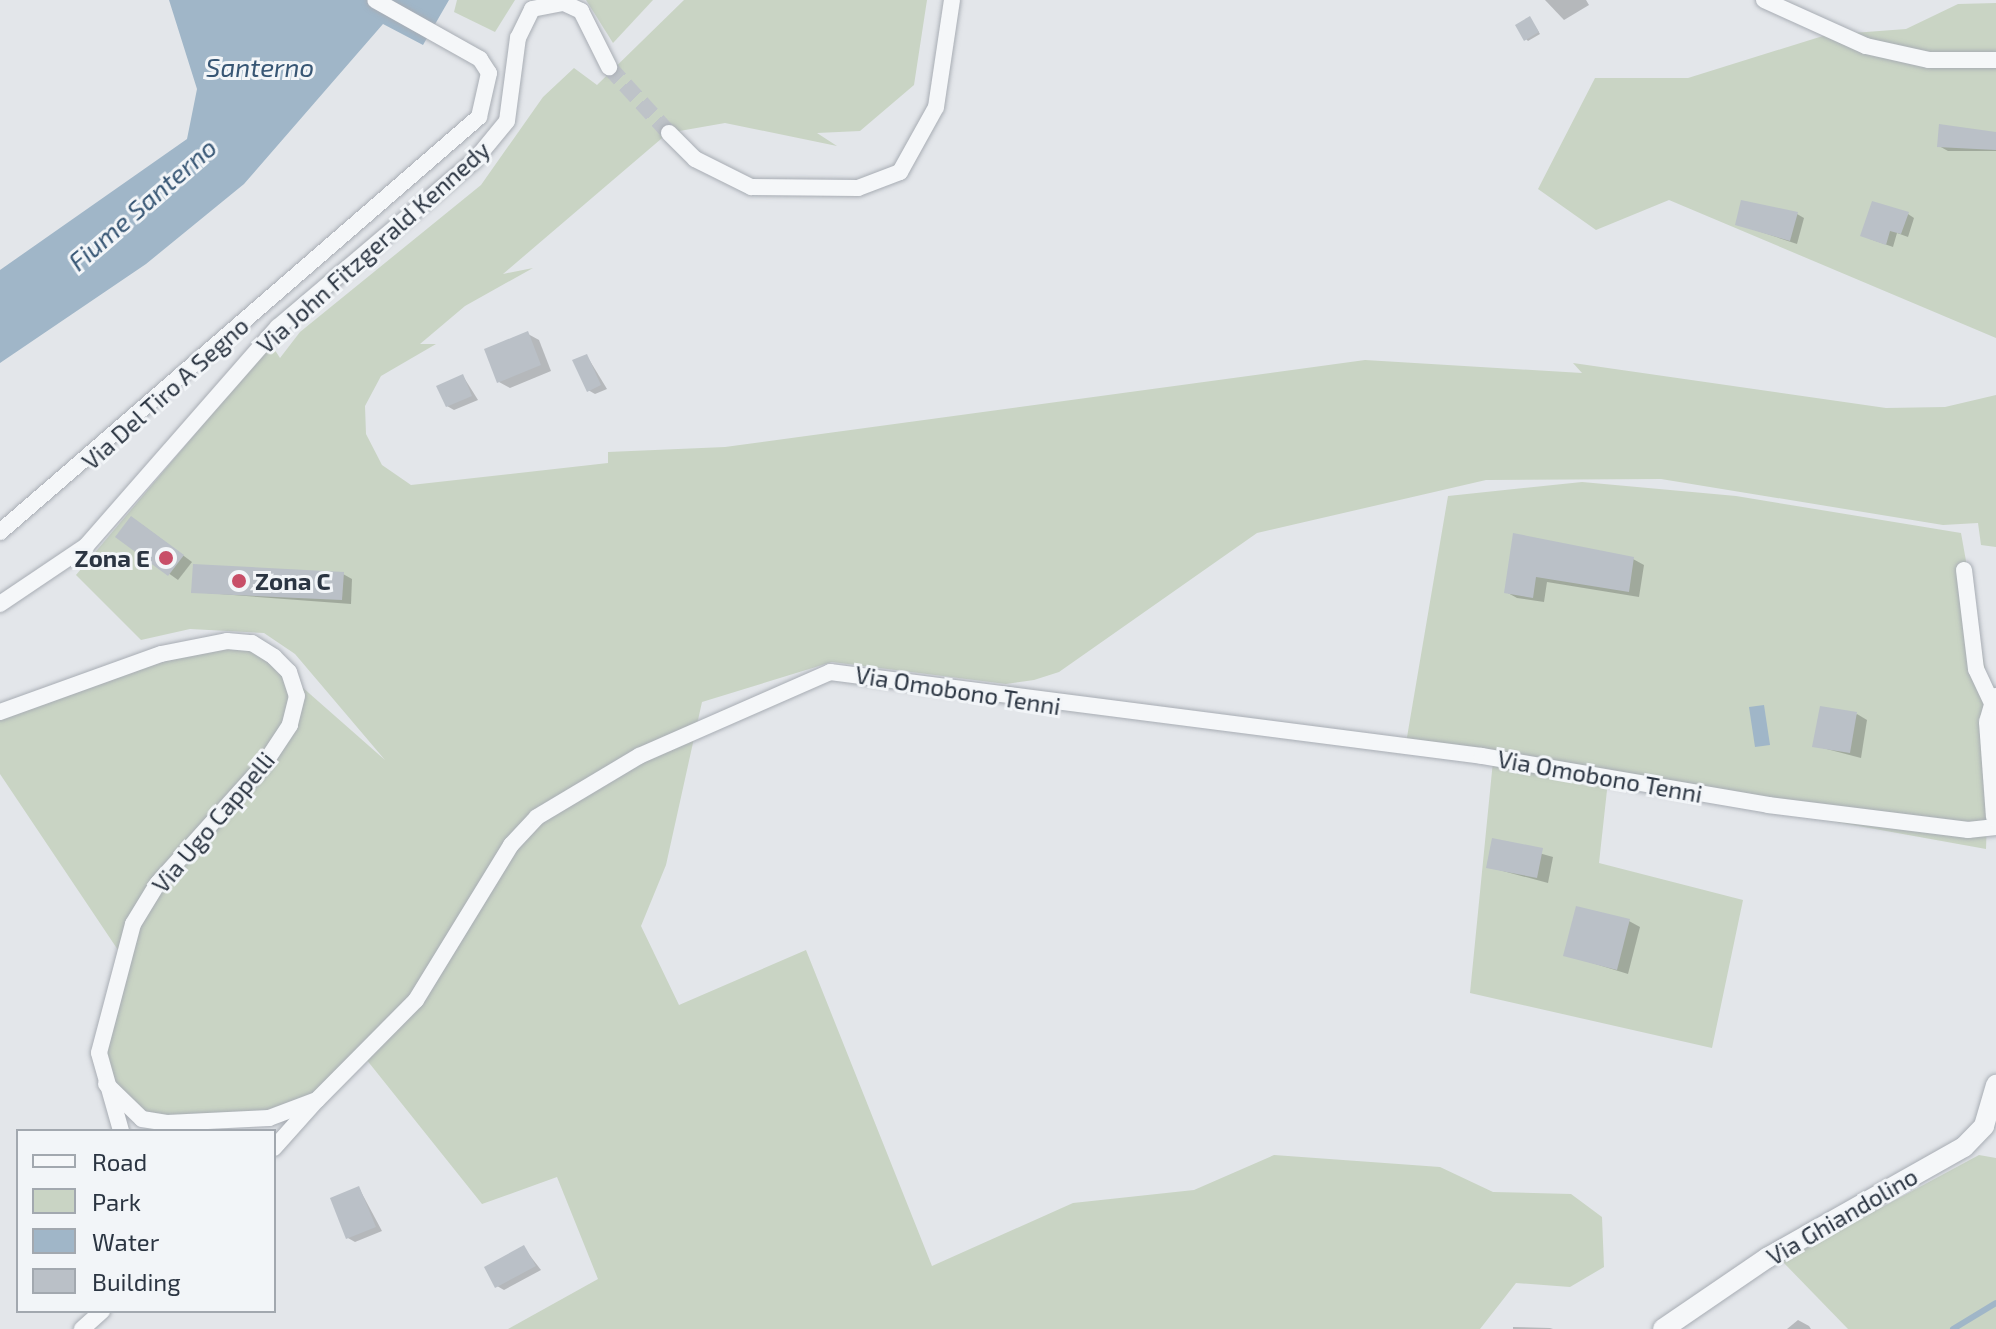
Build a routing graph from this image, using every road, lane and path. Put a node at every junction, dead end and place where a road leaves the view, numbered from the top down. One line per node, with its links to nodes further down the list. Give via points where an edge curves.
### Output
1 (375, 0): 7 (street, Via Del Tiro A Segno, via 480,59 489,73 479,117)
2 (952, 0): 6 (street, via 936,107 900,172 858,188 751,187 695,159)
3 (1764, 0): 4 (street, via 1866,46 1929,60)
4 (1996, 60)
5 (609, 67): 9 (street, Via John Fitzgerald Kennedy, via 581,11 564,3 532,9 518,38 507,121 475,160 278,327 86,546)
6 (669, 133)
7 (0, 532)
8 (1964, 570): 10 (street, via 1976,669)
9 (3, 604)
10 (1994, 699): 12 (street)
11 (0, 712): 14 (street, Via Ugo Cappelli, via 161,654 227,641 252,643 274,657 289,672 297,696 290,725 263,766 158,883 133,924 104,1014 99,1053)
12 (1996, 817)
13 (1996, 827): 16 (street, Via Omobono Tenni, via 1796,809 1482,756 830,672 639,756 537,817 511,845 416,1000)
14 (106, 1084): 16 (street, Via Omobono Tenni, via 142,1119 167,1123 269,1118); 17 (street, Via Ugo Cappelli)
15 (1996, 1085): 21 (street, Via Ghiandolino, via 1984,1126 1964,1147 1767,1258)
16 (317, 1100): 18 (street)
17 (120, 1129)
18 (276, 1146)
19 (100, 1313): 20 (street)
20 (82, 1329)
21 (1663, 1329)

